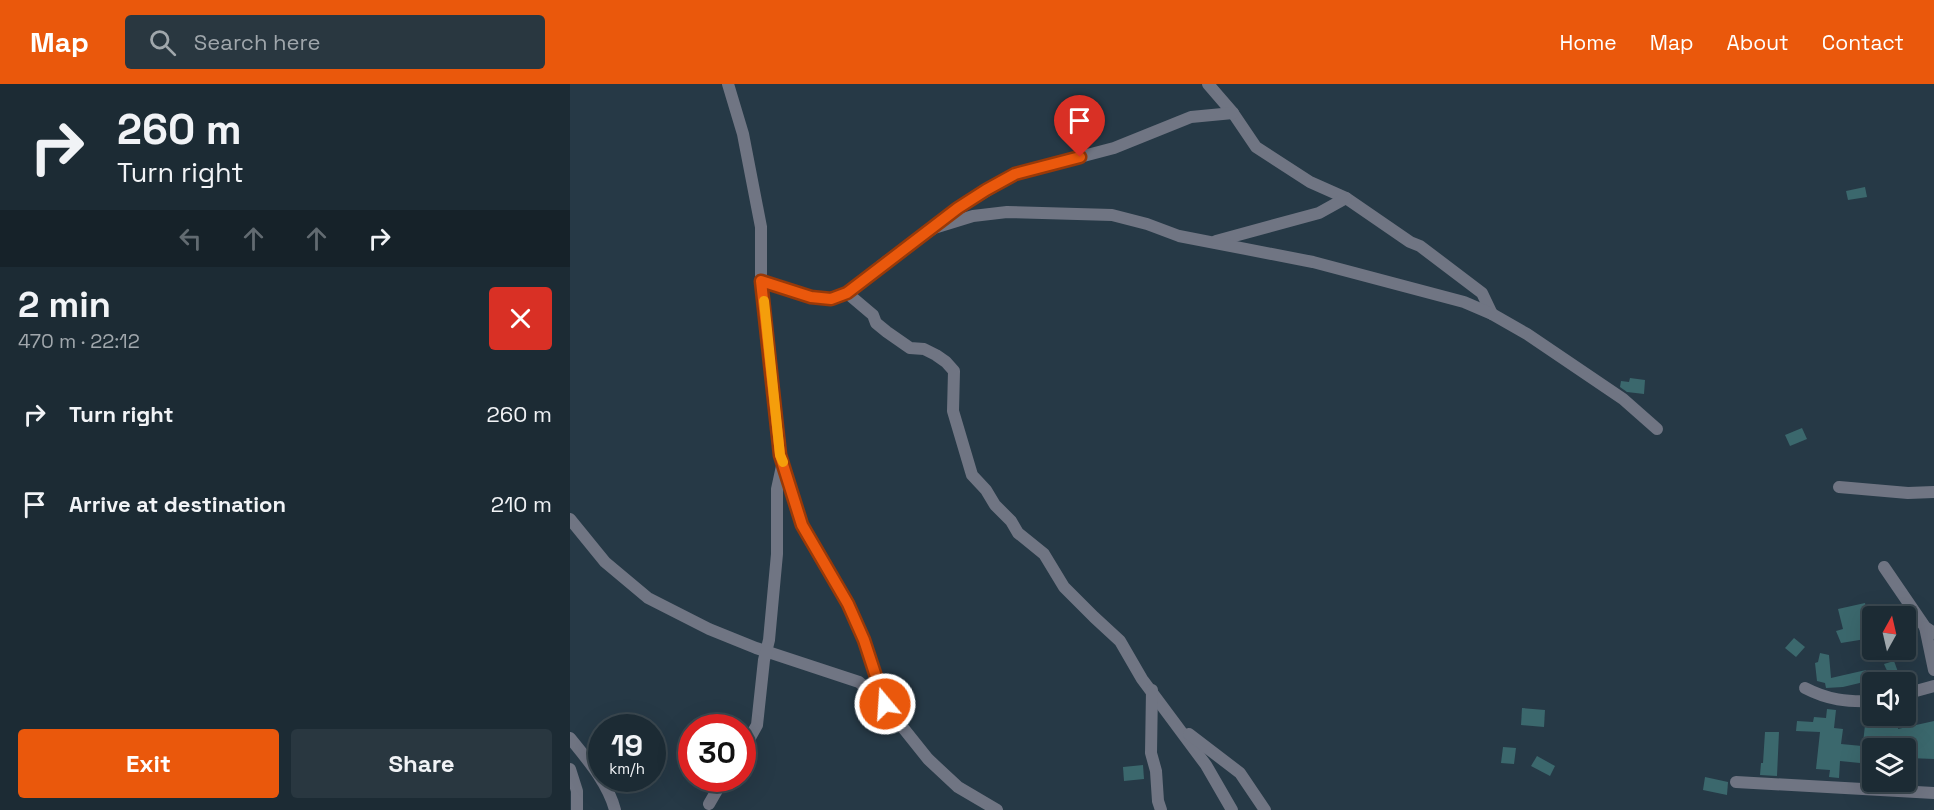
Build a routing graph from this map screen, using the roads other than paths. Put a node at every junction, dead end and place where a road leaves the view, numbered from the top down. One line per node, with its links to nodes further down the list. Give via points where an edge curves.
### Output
1 (728, 84): 7 (street, via 743,134 761,227)
2 (1208, 84): 3 (street)
3 (1233, 113): 4 (street, via 1256,147 1310,182); 5 (street, via 1191,117 1114,148 1015,174 958,208)
4 (1346, 198): 6 (street, via 1319,213); 9 (street, via 1445,263 1482,293)
5 (934, 228): 6 (street, via 996,213 1075,213 1112,215); 8 (street)
6 (1212, 243): 9 (street, via 1312,262 1464,302)
7 (761, 281): 8 (street, via 811,297 831,299); 11 (street)
8 (847, 293): 21 (street, via 887,332 910,348 924,349 954,371 953,411 972,475 1018,532 1044,554 1064,586 1120,641)
9 (1492, 314): 10 (street, via 1623,399)
10 (1657, 429)
11 (783, 463): 17 (street, via 777,489 774,599); 24 (street, via 802,525 848,604)
12 (1839, 487): 13 (street)
13 (1934, 492)
14 (570, 519): 17 (street, via 605,562 648,598 709,629)
15 (1884, 567): 16 (street)
16 (1929, 630): 18 (street)
17 (766, 651): 24 (street, via 859,682); 25 (street)
18 (1934, 669)
19 (1934, 686): 22 (street)
20 (1805, 688): 23 (street, via 1846,702)
21 (1152, 690): 26 (street); 36 (street, via 1151,753)
22 (1916, 691)
23 (1862, 701)
24 (885, 704): 35 (street, via 928,759 958,787)
25 (756, 727)
26 (1180, 729): 37 (street); 38 (street, via 1240,773)
27 (570, 738): 34 (street, via 604,785)
28 (570, 769): 33 (street)
29 (1737, 782): 31 (street)
30 (716, 792): 32 (street)
31 (1934, 793)
32 (709, 804)
33 (578, 810)
34 (615, 810)
35 (996, 810)
36 (1161, 810)
37 (1232, 810)
38 (1265, 810)

